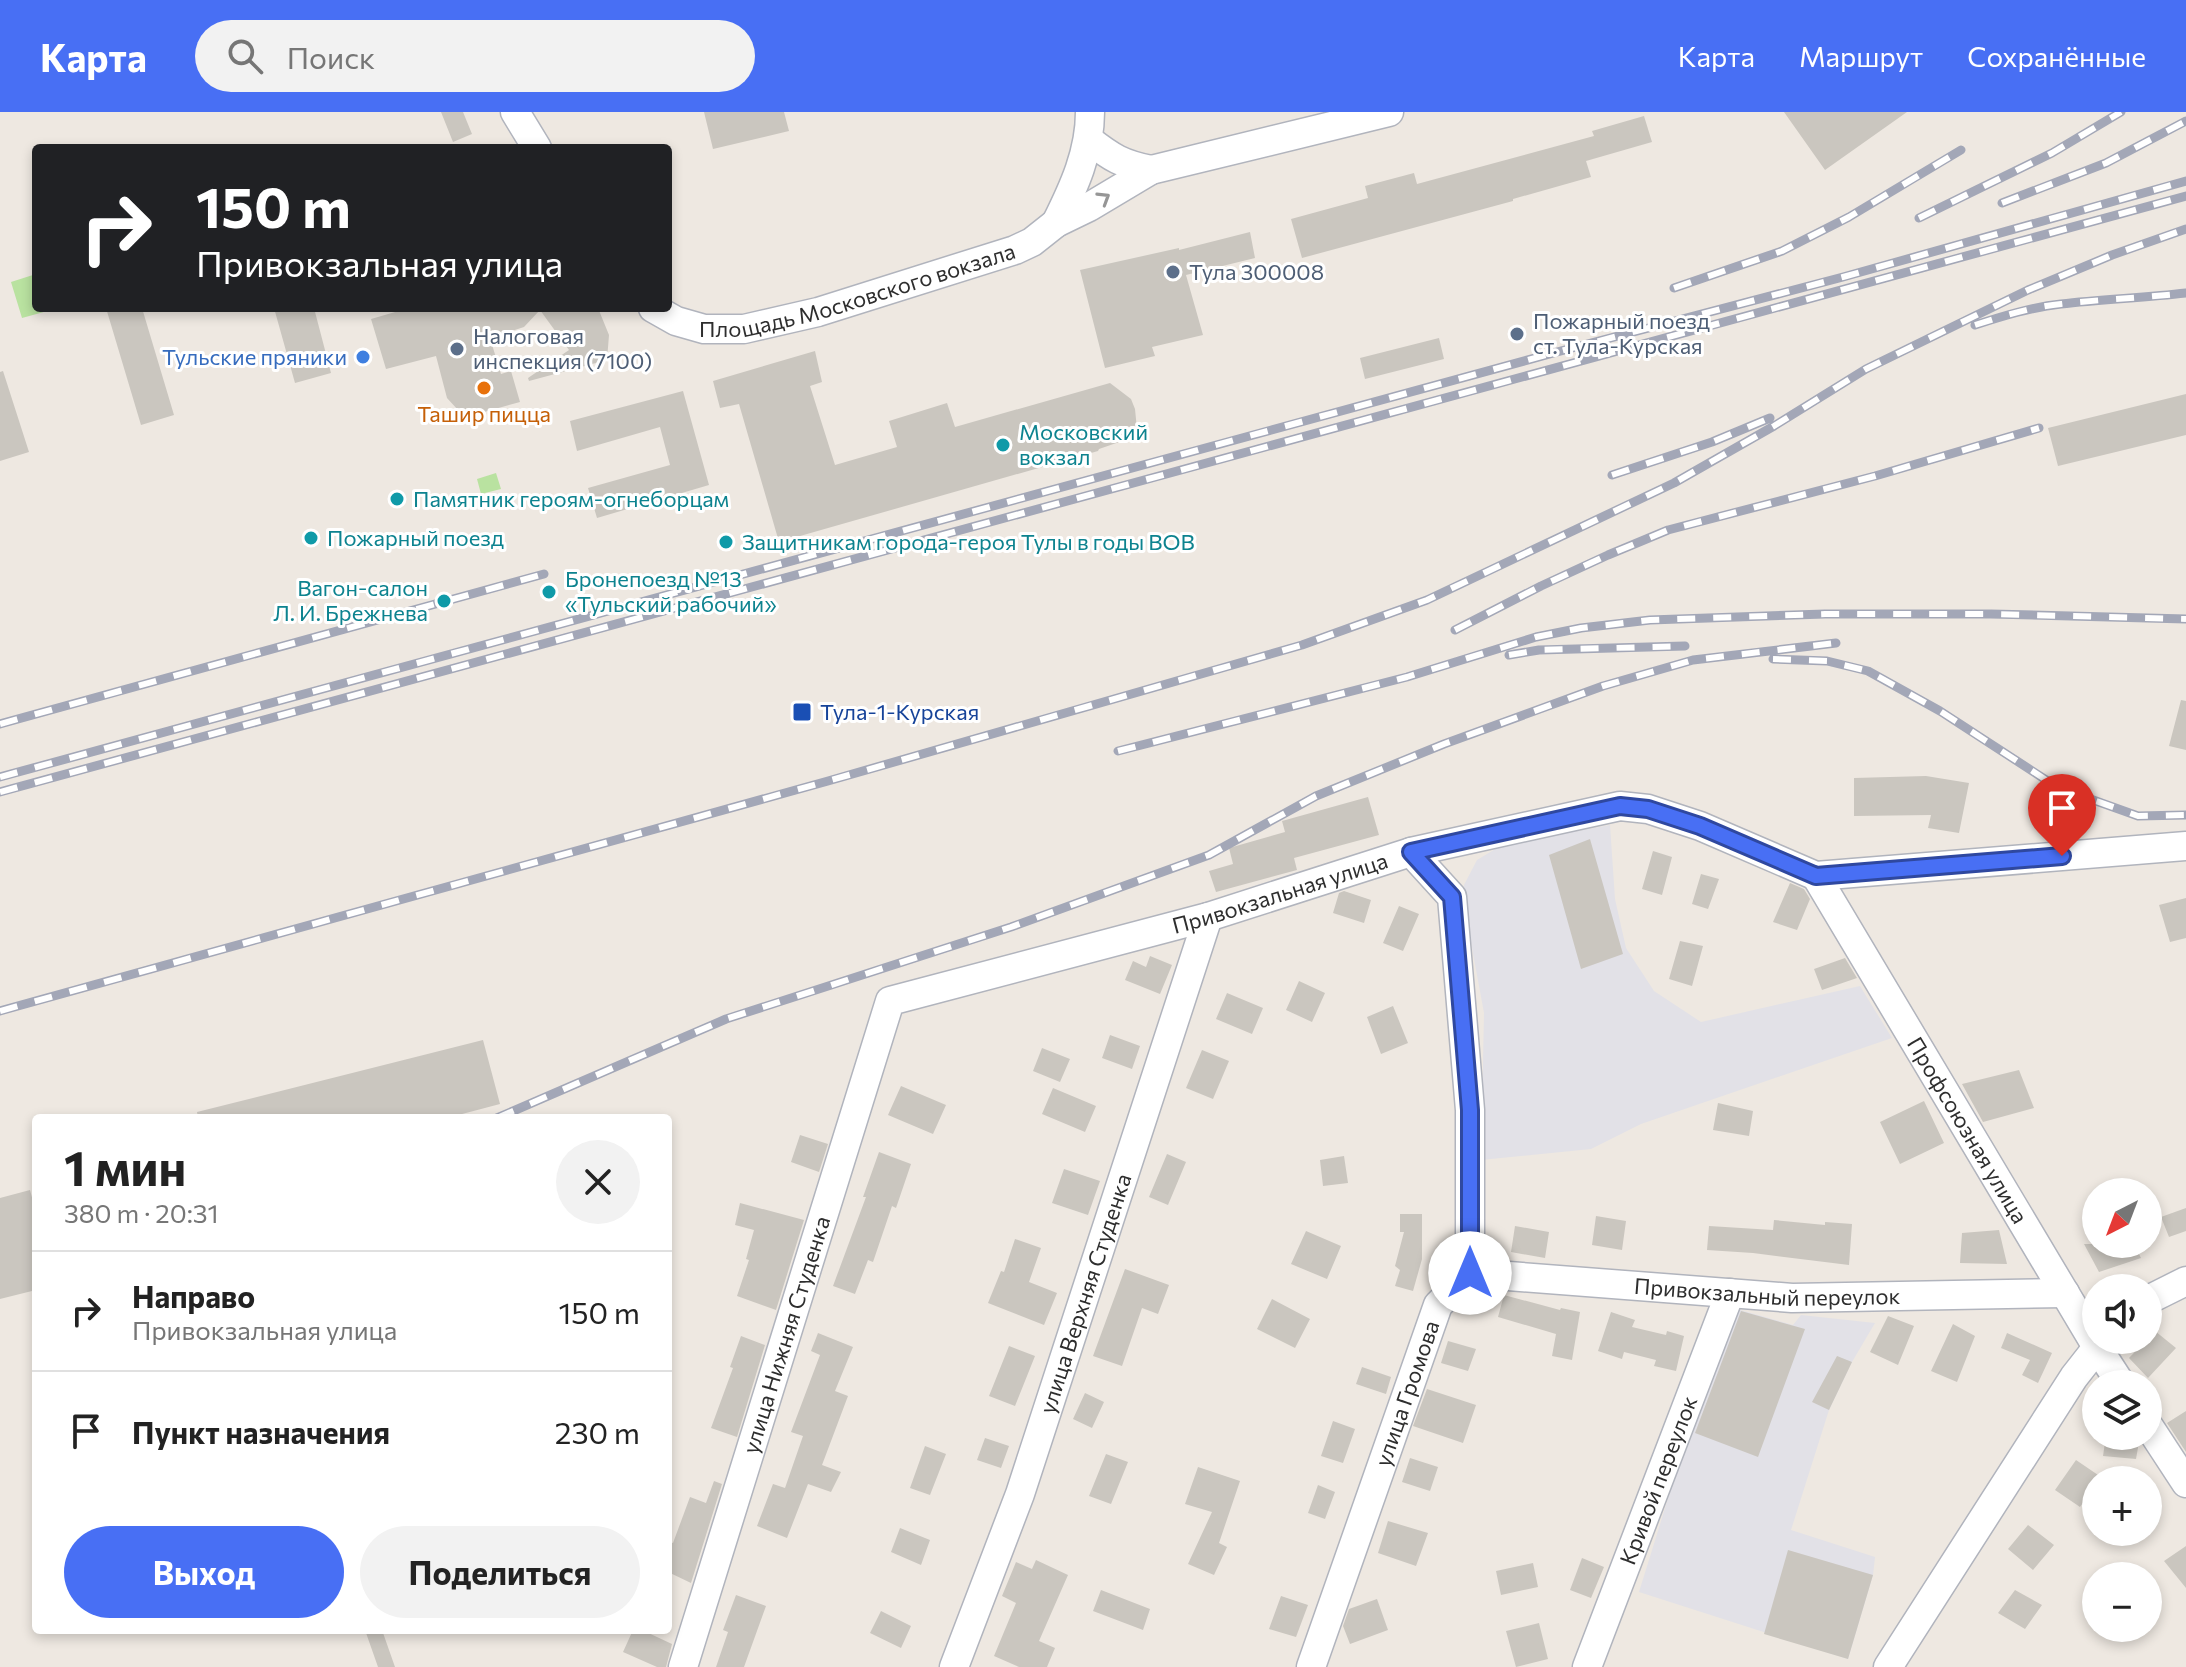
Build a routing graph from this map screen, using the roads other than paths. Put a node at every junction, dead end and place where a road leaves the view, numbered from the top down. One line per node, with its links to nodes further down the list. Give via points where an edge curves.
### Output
1 (515, 112): 4 (street)
2 (1389, 112): 5 (street)
3 (1089, 126): 5 (street, via 1107,154); 6 (street, via 1074,188)
4 (535, 144)
5 (1151, 170): 6 (street, Площадь Московского вокзала, one-way to 5)
6 (1056, 223): 7 (street, Площадь Московского вокзала, via 1015,250 789,320 744,329 704,329)
7 (660, 312)
8 (2186, 846): 10 (street, Привокзальная улица)
9 (1411, 852): 10 (street, Привокзальная улица, via 1620,806 1700,826); 11 (street, Привокзальная улица); 13 (street, via 1452,897 1470,1110)
10 (1816, 876): 16 (street, Профсоюзная улица)
11 (1208, 917): 12 (street, Привокзальная улица); 23 (street, улица Верхняя Cтуденка, via 1020,1494)
12 (890, 1001): 22 (street, улица Нижняя Cтуденкa)
13 (1470, 1273): 15 (street, Привокзальный переулок); 24 (street, улица Громова, via 1438,1305)
14 (2186, 1281): 17 (street)
15 (1730, 1293): 16 (street, Привокзальный переулок, via 1792,1298); 25 (street, Кривой переулок)
16 (2065, 1293): 18 (street, Профсоюзная улица)
17 (2162, 1293)
18 (2082, 1317)
19 (2092, 1354): 26 (street)
20 (2162, 1446): 21 (street)
21 (2186, 1483)
22 (683, 1667)
23 (954, 1667)
24 (1311, 1667)
25 (1587, 1667)
26 (1888, 1667)

